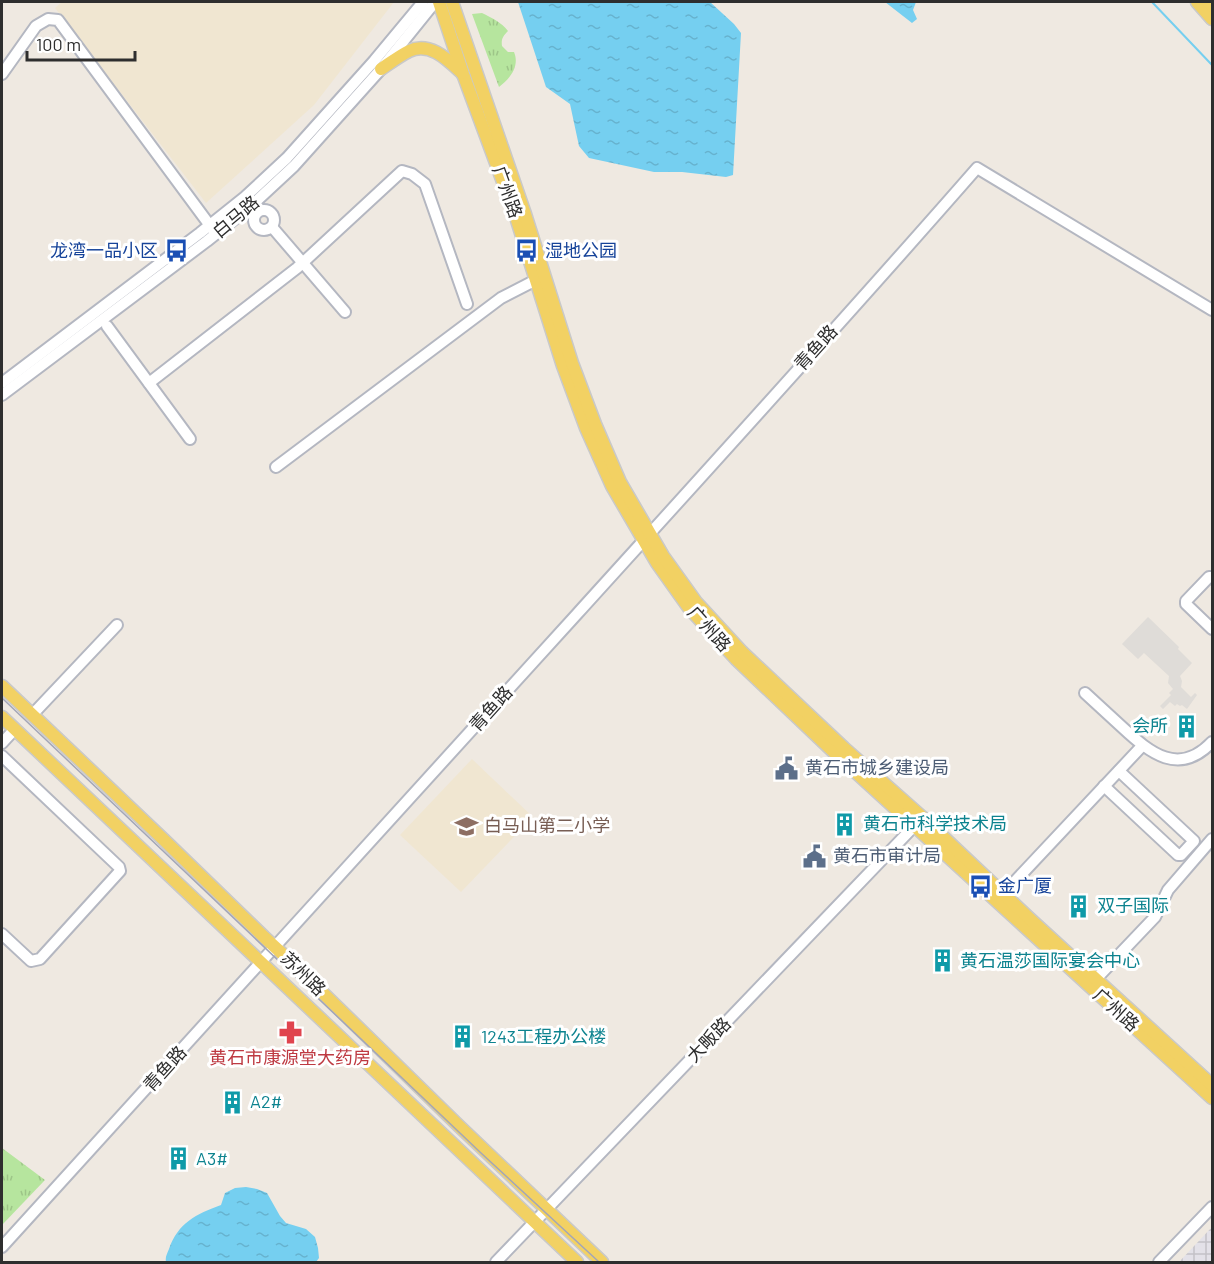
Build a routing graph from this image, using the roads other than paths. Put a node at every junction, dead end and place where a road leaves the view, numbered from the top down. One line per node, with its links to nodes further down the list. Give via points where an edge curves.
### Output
1 (423, 2): 12 (street, 白马路, via 287,158)
2 (437, 2): 8 (street, 白马路); 10 (main road, 广州路)
3 (452, 2): 24 (main road, 广州路, via 572,363 620,482)
4 (1197, 2): 7 (main road)
5 (1208, 2): 6 (main road)
6 (1212, 6)
7 (1212, 19)
8 (381, 69): 10 (main road, via 411,50 428,48); 12 (street, 白马路, via 294,166 252,205)
9 (2, 74): 12 (street, via 36,26 48,19 58,20)
10 (463, 74): 14 (main road, 广州路)
11 (272, 227): 11 (street, via 274,217 265,207 250,219 263,230); 13 (street)
12 (213, 229): 19 (street, 白马路); 21 (street, 白马路)
13 (303, 263): 15 (street, via 402,171 425,184); 17 (street); 20 (street)
14 (536, 280): 23 (street, via 501,298); 24 (main road, 广州路, via 586,428 612,486)
15 (467, 304)
16 (1212, 310): 24 (street, 青鱼路, via 977,168)
17 (345, 312)
18 (107, 326): 20 (street)
19 (2, 382)
20 (149, 383): 22 (street)
21 (2, 395)
22 (190, 439)
23 (276, 467)
24 (647, 536): 39 (main road, 广州路, via 696,602 742,652); 45 (street, 青鱼路)
25 (1212, 577): 27 (street, via 1186,604)
26 (117, 625): 30 (street)
27 (1212, 629)
28 (2, 686): 30 (main road, 苏州路)
29 (1085, 693): 35 (street)
30 (32, 715): 45 (main road, 苏州路)
31 (2, 717): 32 (main road, 苏州路)
32 (14, 729): 33 (street); 46 (main road, 苏州路)
33 (2, 742)
34 (1212, 742): 35 (street, via 1190,758 1174,760)
35 (1142, 746): 37 (street)
36 (2, 756): 44 (street, via 120,871 40,959 31,962)
37 (1119, 771): 38 (street); 41 (street)
38 (1104, 786): 41 (street, via 1178,855); 43 (street)
39 (918, 822): 43 (main road, 广州路); 49 (main road, 广州路); 51 (street, 大畈路)
40 (1212, 839): 42 (street)
41 (1194, 841): 42 (street)
42 (1204, 851): 47 (street, via 1168,890 1155,917)
43 (1003, 894): 47 (main road, 广州路)
44 (2, 934)
45 (275, 947): 46 (street, 青鱼路); 51 (main road, 苏州路)
46 (262, 963): 52 (main road, 苏州路); 53 (street, 青鱼路)
47 (1096, 979): 48 (main road, 广州路)
48 (1212, 1085)
49 (1212, 1098)
50 (1212, 1207): 57 (street)
51 (547, 1209): 52 (street, 大畈路); 56 (main road, 苏州路)
52 (535, 1222): 54 (street, 大畈路); 55 (main road, 苏州路)
53 (2, 1247)
54 (496, 1263)
55 (577, 1263)
56 (602, 1263)
57 (1159, 1263)

